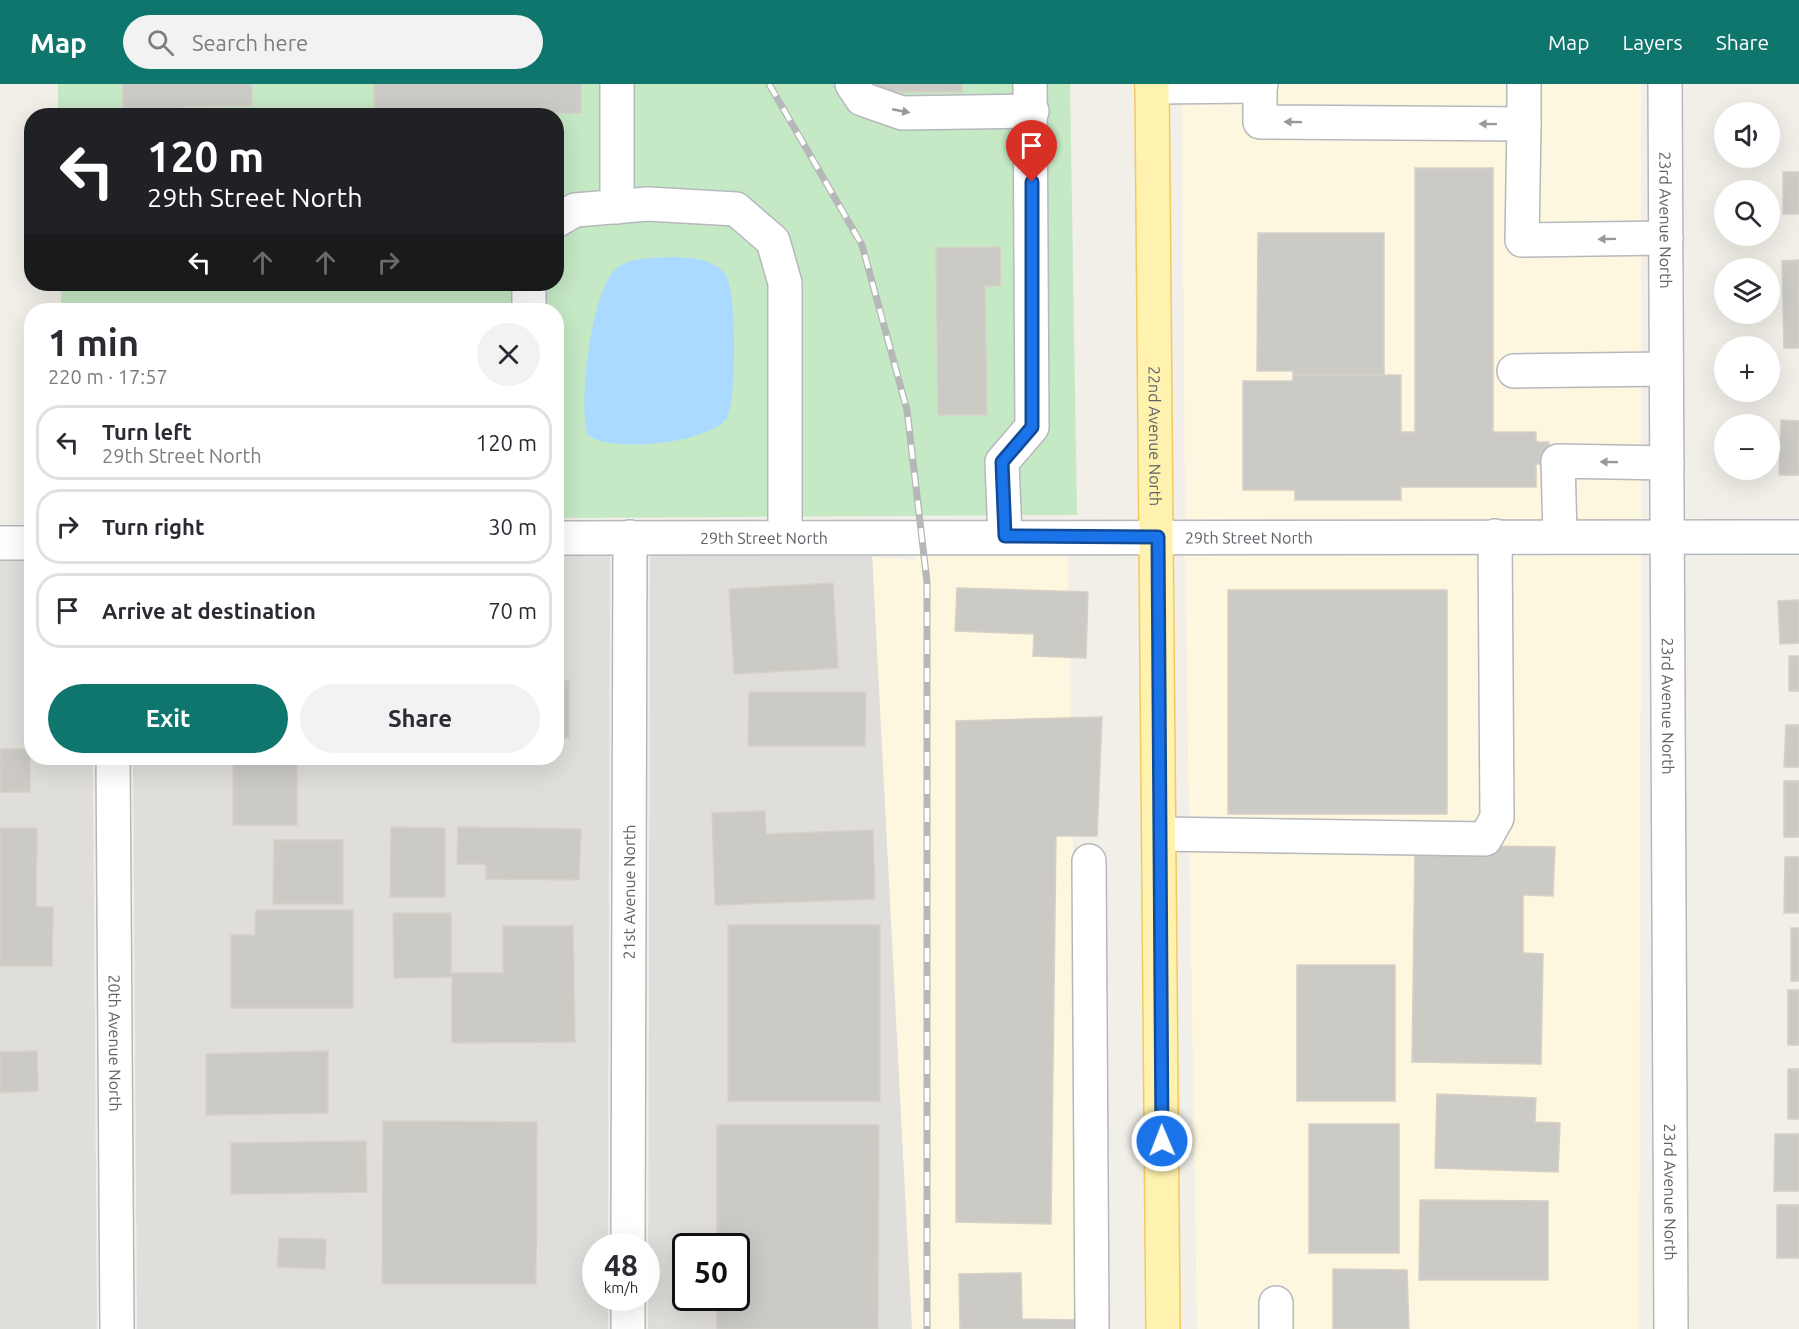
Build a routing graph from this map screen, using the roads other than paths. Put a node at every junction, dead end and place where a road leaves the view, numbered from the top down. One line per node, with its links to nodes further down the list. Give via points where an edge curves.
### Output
1 (617, 84): 9 (street)
2 (852, 84): 7 (street, one-way to 7, via 862,99 902,113)
3 (1524, 84): 8 (street)
4 (1665, 84): 11 (street, 23rd Avenue North)
5 (1152, 85): 6 (street); 21 (main road, 22nd Avenue North)
6 (1260, 85): 8 (street, one-way to 6, via 1260,122)
7 (1031, 98): 15 (street, via 1032,427 1002,462)
8 (1524, 124): 11 (street, one-way to 8, via 1522,240)
9 (617, 207): 10 (street, via 574,210); 20 (street, via 648,204 736,209 773,241 785,283)
10 (564, 216)
11 (1666, 238): 12 (street, 23rd Avenue North)
12 (1666, 369): 13 (street); 14 (street, 23rd Avenue North)
13 (1514, 371)
14 (1667, 463): 17 (street, one-way to 17, via 1558,461); 18 (street, 23rd Avenue North)
15 (1005, 536): 20 (street, 29th Street North); 21 (street, 29th Street North)
16 (1495, 536): 17 (street, 29th Street North); 21 (street, 29th Street North); 27 (street, via 1497,818 1485,839)
17 (1560, 536): 18 (street, 29th Street North)
18 (1667, 536): 22 (street, 29th Street North); 35 (street, 23rd Avenue North)
19 (630, 537): 20 (street, 29th Street North); 23 (street, 29th Street North); 29 (street, 21st Avenue North)
20 (785, 537)
21 (1158, 537): 27 (main road, 22nd Avenue North)
22 (1799, 537)
23 (564, 538)
24 (0, 543): 25 (street)
25 (24, 543)
26 (113, 765): 31 (street, 20th Avenue North)
27 (1160, 834): 34 (main road, 22nd Avenue North)
28 (1089, 861): 33 (street)
29 (628, 1233)
30 (628, 1311): 32 (street)
31 (117, 1329)
32 (628, 1329)
33 (1092, 1329)
34 (1163, 1329)
35 (1671, 1329)

